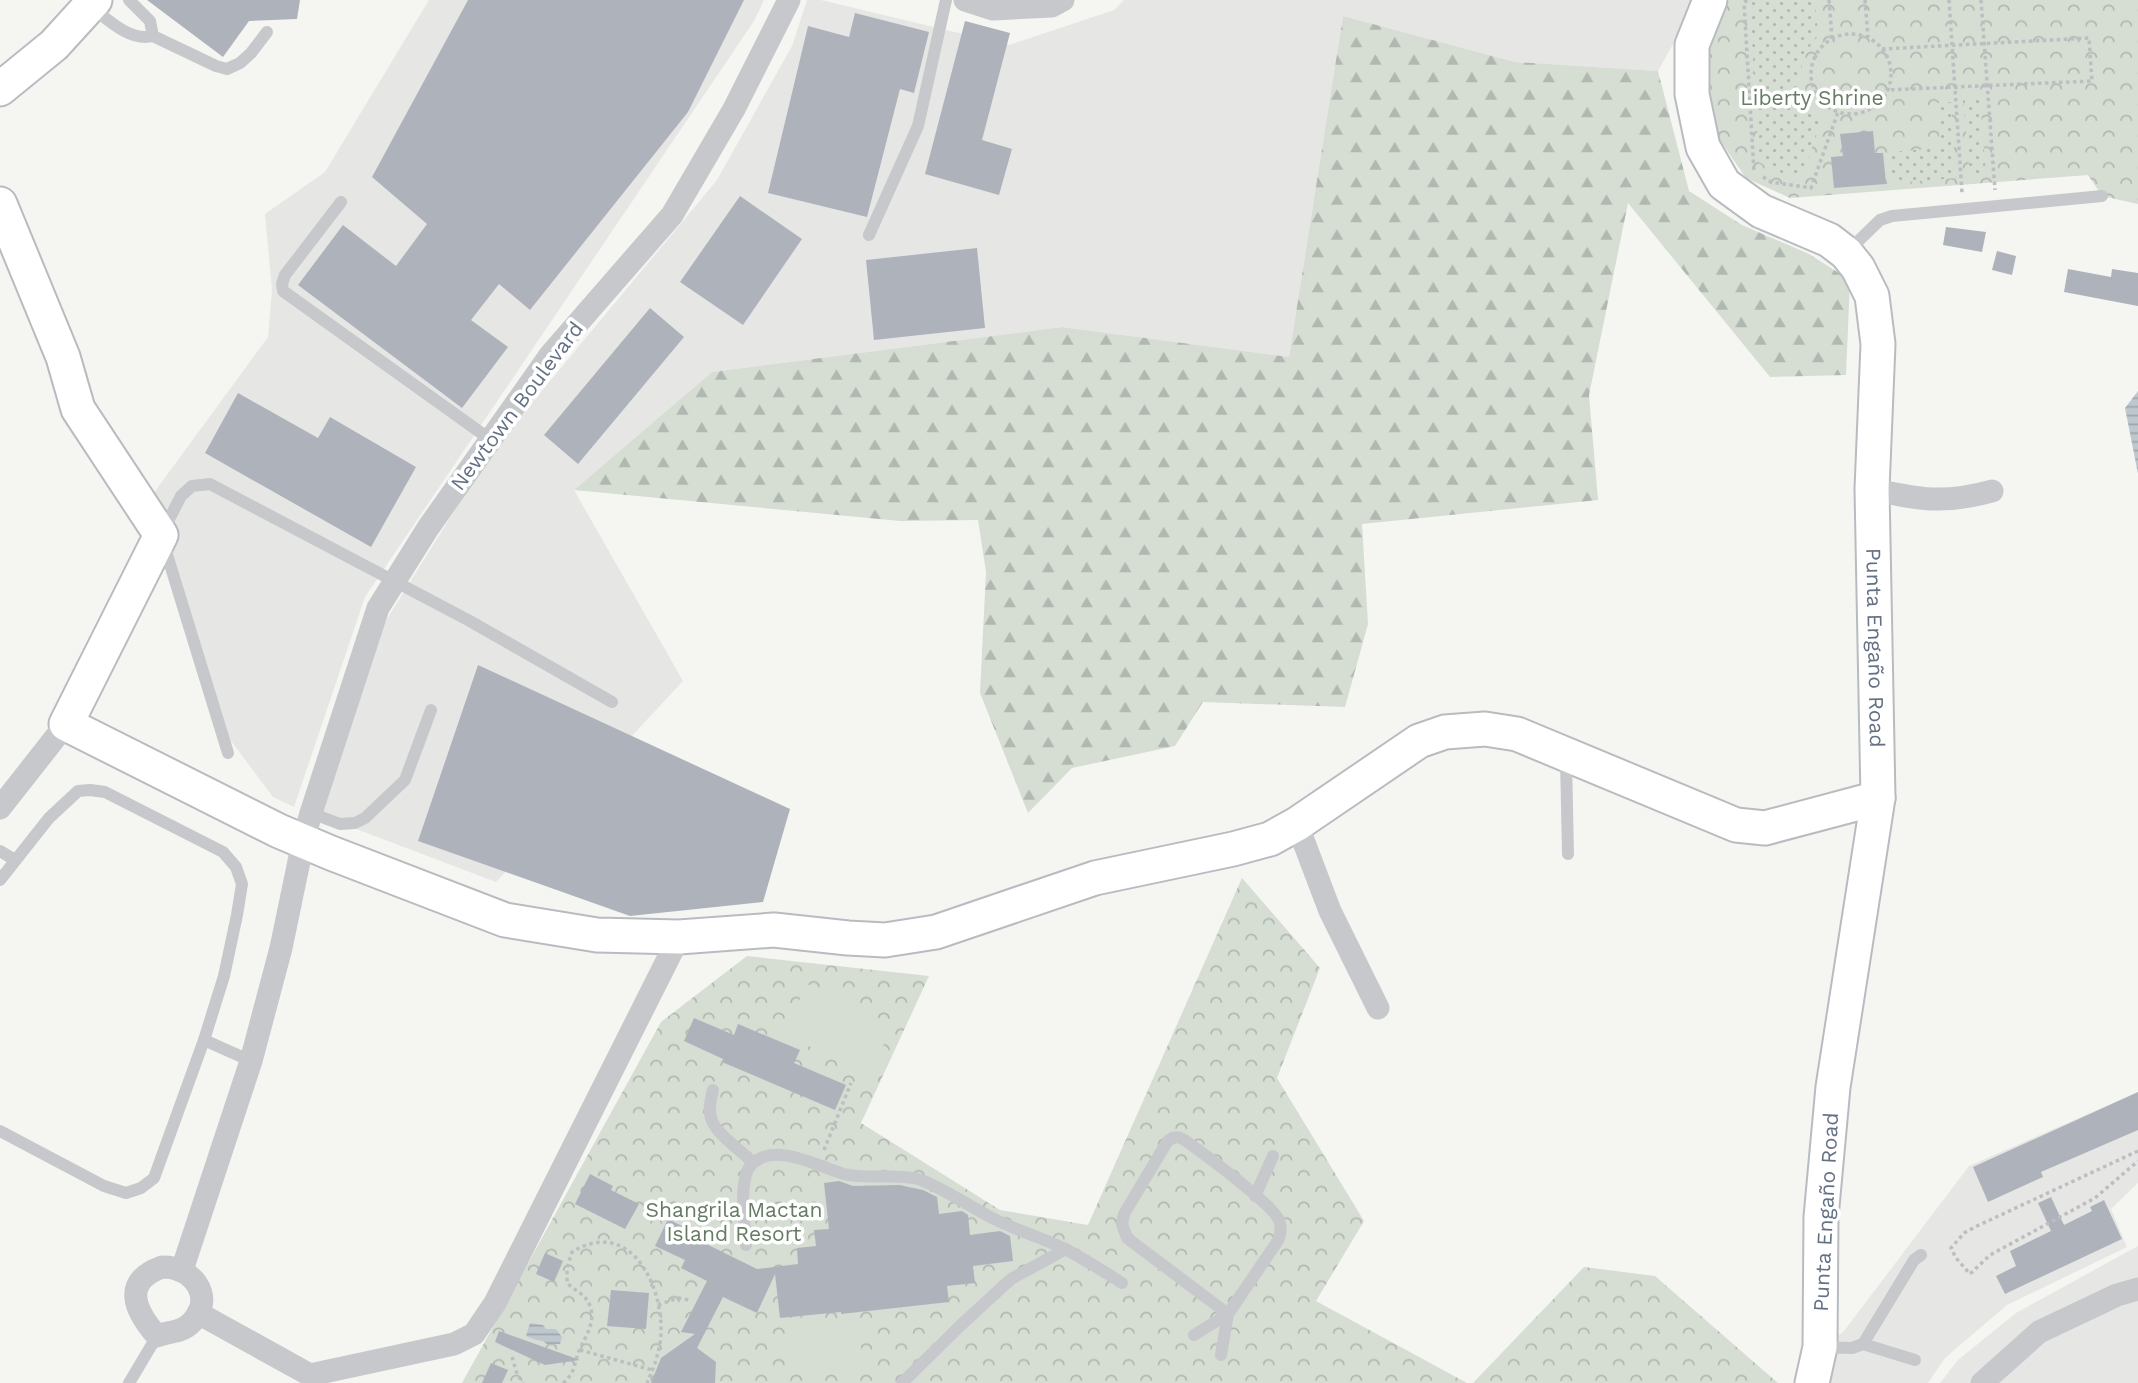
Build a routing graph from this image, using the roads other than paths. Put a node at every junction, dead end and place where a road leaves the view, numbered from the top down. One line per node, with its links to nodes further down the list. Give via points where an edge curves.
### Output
1 (129, 0): 9 (lane, via 150,21)
2 (789, 0): 16 (street, Newtown Boulevard, via 734,109 672,215 551,354)
3 (946, 0): 14 (lane, via 918,126)
4 (965, 0): 5 (street, via 993,9 1052,6)
5 (1063, 0)
6 (1710, 0): 15 (street, Punta Engaño Road, via 1692,45 1692,94 1703,147 1724,184 1761,211 1829,240)
7 (87, 2): 9 (lane, via 133,35); 10 (street, via 54,44)
8 (267, 32): 9 (lane, via 246,58 227,69)
9 (153, 36)
10 (0, 89)
11 (2102, 196): 15 (lane, via 1892,216 1880,220)
12 (341, 202): 16 (lane, via 285,275 283,291)
13 (0, 204): 19 (street, via 63,357 78,409)
14 (869, 235)
15 (1846, 253): 17 (street, Punta Engaño Road, via 1872,296 1878,344)
16 (491, 440): 20 (street, Newtown Boulevard)
17 (1872, 489): 18 (street, via 1924,500 1954,500); 26 (street, Punta Engaño Road)
18 (1992, 491)
19 (161, 535): 20 (lane, via 181,495 192,486 211,484); 23 (street); 24 (lane)
20 (395, 582): 21 (lane); 29 (street, Newtown Boulevard, via 378,608)
21 (612, 702)
22 (431, 710): 29 (lane, via 405,780 365,818)
23 (66, 724): 27 (street); 29 (street)
24 (228, 753)
25 (1566, 755): 26 (street, via 1736,825 1765,828); 28 (street, via 1517,734 1485,729 1445,733 1419,741); 31 (lane)
26 (1878, 799): 54 (street, Punta Engaño Road, via 1833,1087 1821,1217)
27 (0, 808)
28 (1297, 824): 34 (street, via 1270,839 1096,878 936,932 885,940 774,930); 35 (street, via 1330,911)
29 (307, 827): 34 (street, via 505,920 597,935); 37 (street, Newtown Boulevard)
30 (0, 850): 32 (lane)
31 (1568, 854)
32 (15, 860): 33 (lane); 36 (lane, via 49,818 78,791 90,790 105,792 223,852 236,867 242,884 224,976)
33 (0, 880)
34 (679, 937): 57 (street, via 495,1303 474,1334 454,1344)
35 (1378, 1008)
36 (204, 1040): 37 (lane); 39 (lane, via 154,1178 141,1188 126,1193 104,1186)
37 (251, 1061): 46 (street, Newtown Boulevard)
38 (713, 1090): 41 (lane, via 712,1120)
39 (0, 1131)
40 (1273, 1156): 42 (lane)
41 (753, 1162): 43 (lane, via 744,1179); 44 (lane, via 783,1155 851,1175 925,1182 1001,1223)
42 (1255, 1196): 50 (lane, via 1277,1217 1280,1235); 50 (lane, via 1186,1140 1173,1138 1123,1218 1127,1238)
43 (746, 1245)
44 (1066, 1249): 47 (lane); 59 (lane, via 999,1289)
45 (1921, 1255): 53 (lane, via 1914,1259)
46 (182, 1270): 49 (street, via 197,1283); 52 (street, via 162,1267 138,1286 136,1306)
47 (1122, 1283)
48 (2138, 1289): 61 (street, via 2039,1332)
49 (198, 1313): 52 (street, via 184,1328); 57 (street)
50 (1228, 1314): 51 (lane); 55 (lane)
51 (1194, 1335)
52 (157, 1336): 58 (lane)
53 (1863, 1344): 54 (lane); 56 (lane)
54 (1820, 1348): 60 (street, Punta Engaño Road)
55 (1221, 1355)
56 (1915, 1360)
57 (313, 1379)
58 (129, 1383)
59 (902, 1383)
60 (1812, 1383)
61 (1982, 1383)

